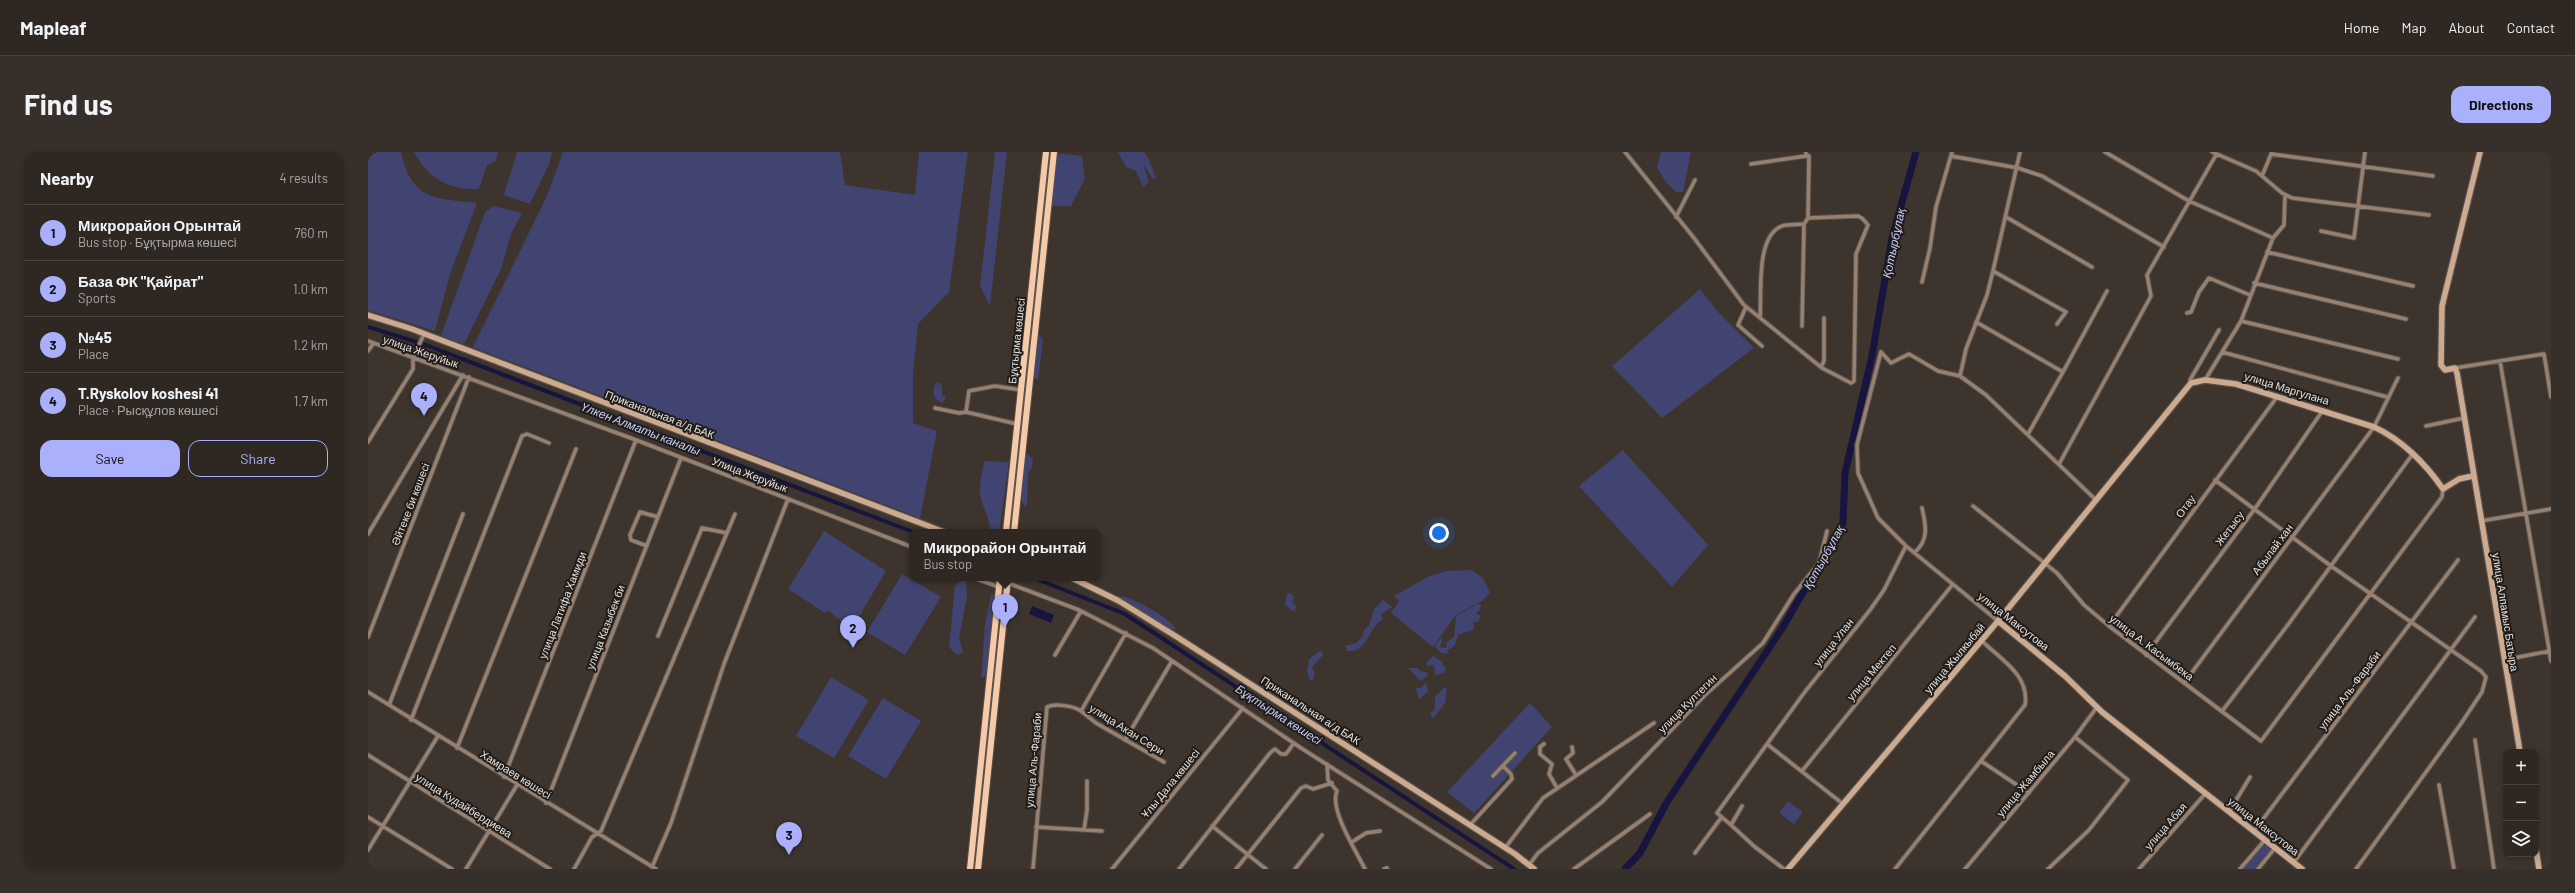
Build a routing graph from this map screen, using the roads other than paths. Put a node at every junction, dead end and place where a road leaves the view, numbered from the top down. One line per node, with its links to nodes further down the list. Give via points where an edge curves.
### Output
1 (1046, 152): 54 (main road, Бұқтырма көшесі)
2 (1054, 152): 55 (main road, Бұқтырма көшесі)
3 (1625, 152): 22 (street)
4 (2020, 152): 14 (street)
5 (2105, 152): 19 (street)
6 (2365, 152): 13 (street)
7 (2480, 152): 60 (street, via 2442,306 2441,365 2445,370)
8 (1806, 153): 12 (street); 24 (street, via 1809,156)
9 (2214, 153): 15 (street); 19 (street)
10 (2271, 153): 13 (street); 15 (street)
11 (1951, 154): 14 (street); 32 (street, via 1936,207)
12 (1751, 164)
13 (2364, 166): 16 (street); 20 (street)
14 (2018, 168): 23 (street); 28 (street, via 2042,176)
15 (2262, 176): 18 (street)
16 (2433, 176)
17 (1695, 180): 22 (street)
18 (2285, 195): 20 (street); 27 (street, via 2284,225)
19 (2189, 201): 27 (street); 28 (street)
20 (2359, 206): 21 (street); 26 (street, via 2354,238)
21 (2429, 215)
22 (1676, 217): 37 (street)
23 (2006, 217): 30 (street); 31 (street)
24 (1808, 218): 25 (street); 59 (street, via 1858,216 1868,225 1856,254 1854,381 1851,383)
25 (1804, 224): 40 (street, via 1783,225 1776,230 1764,247); 46 (street)
26 (2321, 231)
27 (2273, 238): 29 (street)
28 (2164, 247): 88 (street, via 2147,275 2151,296)
29 (2267, 252): 33 (street); 34 (street)
30 (2092, 267)
31 (1994, 271): 44 (street); 45 (street, via 2066,312)
32 (1922, 282)
33 (2254, 283): 36 (street); 42 (street)
34 (2413, 286)
35 (2107, 291): 61 (street)
36 (2250, 295): 38 (street, via 2209,278 2190,312); 43 (street)
37 (1746, 307): 40 (street); 51 (street, via 1738,325)
38 (2187, 313)
39 (368, 315): 48 (street, Приканальная а/д БАК)
40 (1760, 318): 59 (street)
41 (1824, 318): 59 (street, via 1824,361)
42 (2406, 319)
43 (2241, 321): 53 (street); 57 (street)
44 (1976, 322): 61 (street); 63 (street, via 1960,368)
45 (2057, 324)
46 (1802, 326)
47 (2219, 330): 67 (street, via 2190,380)
48 (424, 334): 56 (street); 103 (street, Приканальная а/д БАК)
49 (368, 342): 50 (street, улица Жеруйык)
50 (373, 344): 52 (street); 56 (street, улица Жеруйык)
51 (1762, 346)
52 (368, 351)
53 (2222, 352): 66 (street); 70 (street)
54 (1025, 353): 55 (main road); 68 (main road, Бұқтырма көшесі)
55 (1032, 354): 87 (main road, Бұқтырма көшесі)
56 (414, 356): 62 (street, улица Жеруйык); 81 (street, via 413,369)
57 (2398, 359)
58 (2500, 361): 60 (street); 71 (street, via 2544,354); 98 (street)
59 (1820, 367)
60 (2455, 368): 75 (street, улица Алпамыс Батыра)
61 (2063, 372): 79 (street)
62 (463, 375): 64 (street, улица Жеруйык); 108 (street)
63 (1960, 376): 79 (street, via 1997,404); 112 (street, улица Максутова, via 1938,371 1909,354 1893,363 1881,352 1857,445 1858,473 1878,518)
64 (469, 377): 80 (street, Улица Жеруйык); 132 (street, Әйтеке би көшесі)
65 (2398, 378): 70 (street, Абылай хан)
66 (2204, 380): 67 (street, улица Маргулана); 69 (street, улица Маргулана, via 2236,384)
67 (2191, 383): 93 (street, улица Жылкыбай)
68 (1021, 390): 74 (street, via 995,386 972,389 968,392); 76 (main road, Бұқтырма көшесі)
69 (2276, 397): 73 (street, улица Маргулана); 90 (street, Отау)
70 (2387, 397): 78 (street, Абылай хан)
71 (2551, 397)
72 (935, 408): 74 (street)
73 (2324, 409): 78 (street, улица Маргулана); 97 (street, Жетысу)
74 (966, 412): 76 (street)
75 (2464, 418): 77 (street); 89 (street, улица Алпамыс Батыра)
76 (1017, 424): 86 (main road, Бұқтырма көшесі)
77 (2426, 426)
78 (2374, 427): 84 (street, улица Маргулана, via 2387,432); 109 (street, Абылай хан)
79 (2028, 434): 88 (street)
80 (636, 440): 85 (street, Улица Жеруйык); 169 (street, улица Латифа Хамиди)
81 (368, 442)
82 (549, 443): 148 (street, via 527,434 522,436)
83 (576, 449): 158 (street)
84 (2412, 455): 91 (street, улица Маргулана); 116 (street)
85 (682, 458): 92 (street, Улица Жеруйык); 101 (street, улица Казыбек би)
86 (1014, 458): 87 (main road); 104 (main road, Бұқтырма көшесі)
87 (1021, 458): 105 (main road, Бұқтырма көшесі)
88 (2059, 464): 93 (street)
89 (2473, 476): 91 (street, via 2459,479); 102 (street, улица Алпамыс Батыра)
90 (2215, 480): 97 (street); 129 (street, Отау)
91 (2443, 489): 124 (street, via 2442,497)
92 (788, 499): 111 (street, Улица Жеруйык); 208 (street, via 724,664 707,712 696,755)
93 (2096, 500): 115 (street, улица Жылкыбай)
94 (1973, 506): 115 (street, улица А. Касымбека)
95 (1922, 508): 113 (street, via 1927,529 1924,539)
96 (2551, 509): 98 (street)
97 (2254, 510): 109 (street); 137 (street, Жетысу)
98 (2525, 513): 102 (street); 135 (street)
99 (463, 514): 143 (street)
100 (735, 514): 107 (street)
101 (658, 518): 110 (street, улица Казыбек би); 110 (street, via 640,512 630,535 631,540)
102 (2482, 521): 138 (street, улица Алпамыс Батыра)
103 (936, 529)
104 (1006, 529)
105 (1014, 529)
106 (1827, 531): 207 (street, улица Култегин, via 1819,563 1794,594 1763,643 1705,695 1602,802 1538,853)
107 (727, 533): 131 (street, via 702,528); 196 (street, via 633,759 601,831)
108 (368, 534)
109 (2292, 537): 116 (street); 141 (street, Абылай хан)
110 (647, 546): 179 (street, улица Казыбек би)
111 (909, 546)
112 (1906, 546): 113 (street, улица Максутова); 156 (street, улица Улан, via 1881,595)
113 (1914, 552): 122 (street, улица Максутова)
114 (2458, 560): 128 (street, улица Аль-Фараби)
115 (2043, 563): 127 (street, улица Жылкыбай); 129 (street, улица А. Касымбека, via 2057,573 2084,604)
116 (2330, 566): 124 (street); 146 (street)
117 (982, 581): 123 (street)
118 (1000, 581): 123 (main road)
119 (1008, 581): 214 (main road)
120 (1010, 581): 125 (street)
121 (1078, 581): 186 (street, Приканальная а/д БАК, via 1117,600 1170,633)
122 (1953, 584): 127 (street, улица Максутова); 166 (street, улица Мектеп)
123 (999, 587): 213 (main road)
124 (2370, 594): 128 (street); 146 (street, улица А. Касымбека, via 2261,741)
125 (1081, 611): 130 (street); 136 (street)
126 (2475, 617): 134 (street)
127 (1998, 621): 133 (street, улица Жылкыбай); 144 (street, улица Максутова, via 2065,676)
128 (2411, 623): 134 (street); 195 (street, улица Аль-Фараби)
129 (2109, 626): 137 (street, улица А. Касымбека)
130 (1126, 633): 139 (street); 147 (street)
131 (658, 636)
132 (368, 637)
133 (1982, 641): 162 (street, via 2019,676 2025,685 2027,697 2025,705); 180 (street, улица Жылкыбай)
134 (2450, 650): 206 (street); 233 (street, via 2486,677 2482,692)
135 (2550, 651): 138 (street); 140 (street)
136 (1055, 655)
137 (2146, 655): 141 (street, улица А. Касымбека)
138 (2504, 660): 159 (street, улица Алпамыс Батыра)
139 (1172, 661): 145 (street); 152 (street)
140 (2551, 662)
141 (2184, 683): 146 (street, улица А. Касымбека)
142 (368, 692): 143 (street, Хамраев көшесі)
143 (389, 705): 148 (street, Хамраев көшесі)
144 (2097, 707): 151 (street, улица Жамбыла); 178 (street, улица Максутова)
145 (1242, 708): 154 (street); 216 (street, Ұлы Дала көшесі)
146 (2223, 710)
147 (1081, 711): 152 (street, улица Акан Сери); 190 (street, улица Аль-Фараби, via 1070,707 1047,707)
148 (411, 720): 150 (street, Хамраев көшесі)
149 (1654, 723): 167 (street)
150 (438, 736): 158 (street, Хамраев көшесі); 172 (street)
151 (2075, 737): 177 (street, улица Жамбыла); 228 (street, via 2128,780 2089,830)
152 (1125, 740): 163 (street, улица Акан Сери)
153 (2475, 740): 235 (street)
154 (1294, 743): 164 (street); 189 (street, via 1286,754 1275,750 1270,753)
155 (1544, 744): 176 (street, via 1540,747 1540,754 1552,764 1550,774)
156 (1766, 744): 166 (street); 185 (street, улица Улан, via 1717,812)
157 (1572, 747): 167 (street, via 1573,752 1566,759)
158 (458, 748): 169 (street, Хамраев көшесі)
159 (2519, 749)
160 (1515, 753): 165 (street)
161 (368, 755): 172 (street, улица Кудайбердиева)
162 (1981, 761): 177 (street); 226 (street)
163 (1164, 762)
164 (1327, 764): 173 (street, via 1328,780); 222 (street)
165 (1503, 766): 168 (street); 186 (street, via 1511,774 1512,779)
166 (1802, 771): 180 (street)
167 (1576, 775): 176 (street)
168 (1493, 776)
169 (504, 777): 174 (street, Хамраев көшесі)
170 (2250, 777): 182 (street)
171 (1087, 781): 191 (street)
172 (411, 782): 188 (street); 192 (street, улица Кудайбердиева)
173 (1332, 783): 199 (street, via 1337,791 1334,802); 204 (street, via 1313,789 1306,786 1301,788)
174 (517, 785): 179 (street, Хамраев көшесі); 192 (street)
175 (2439, 785): 234 (street)
176 (1557, 788): 200 (street, via 1534,808)
177 (2029, 793): 227 (street, улица Жамбыла)
178 (2205, 794): 182 (street, улица Максутова); 229 (street, улица Абая)
179 (546, 803): 196 (street, Хамраев көшесі)
180 (1843, 804): 225 (street, улица Жылкыбай)
181 (1742, 806): 187 (street)
182 (2229, 812): 195 (street, улица Максутова)
183 (1650, 814): 223 (street)
184 (368, 816): 188 (street)
185 (1721, 818): 187 (street); 203 (street)
186 (1470, 825): 200 (street, Приканальная а/д БАК)
187 (1731, 825): 224 (street)
188 (383, 826): 202 (street); 209 (street)
189 (1212, 826): 204 (street); 217 (street)
190 (1036, 827): 191 (street); 215 (street, улица Аль-Фараби)
191 (1084, 830): 193 (street)
192 (490, 831): 210 (street); 211 (street, улица Кудайбердиева)
193 (1102, 831)
194 (1380, 831): 199 (street, via 1366,833)
195 (2254, 831): 198 (street, улица Максутова)
196 (597, 834): 208 (street, Хамраев көшесі); 212 (street, via 592,837)
197 (1322, 835): 220 (street)
198 (2265, 840): 201 (street, улица Максутова); 230 (street)
199 (1352, 842): 221 (street)
200 (1505, 848): 207 (street, Приканальная а/д БАК)
201 (2274, 848): 206 (street, улица Максутова); 231 (street)
202 (368, 850)
203 (1695, 853)
204 (1248, 855): 218 (street); 219 (street)
205 (2537, 857): 236 (street)
206 (2294, 862): 232 (street, улица Максутова)
207 (1531, 867)
208 (654, 868)
209 (452, 869)
210 (466, 869)
211 (550, 869)
212 (574, 869)
213 (970, 869)
214 (978, 869)
215 (1033, 869)
216 (1112, 869)
217 (1179, 869)
218 (1236, 869)
219 (1266, 869)
220 (1295, 869)
221 (1365, 869)
222 (1491, 869)
223 (1574, 869)
224 (1784, 869)
225 (1788, 869)
226 (1895, 869)
227 (1965, 869)
228 (2048, 869)
229 (2139, 869)
230 (2240, 869)
231 (2258, 869)
232 (2302, 869)
233 (2356, 869)
234 (2454, 869)
235 (2494, 869)
236 (2539, 869)

